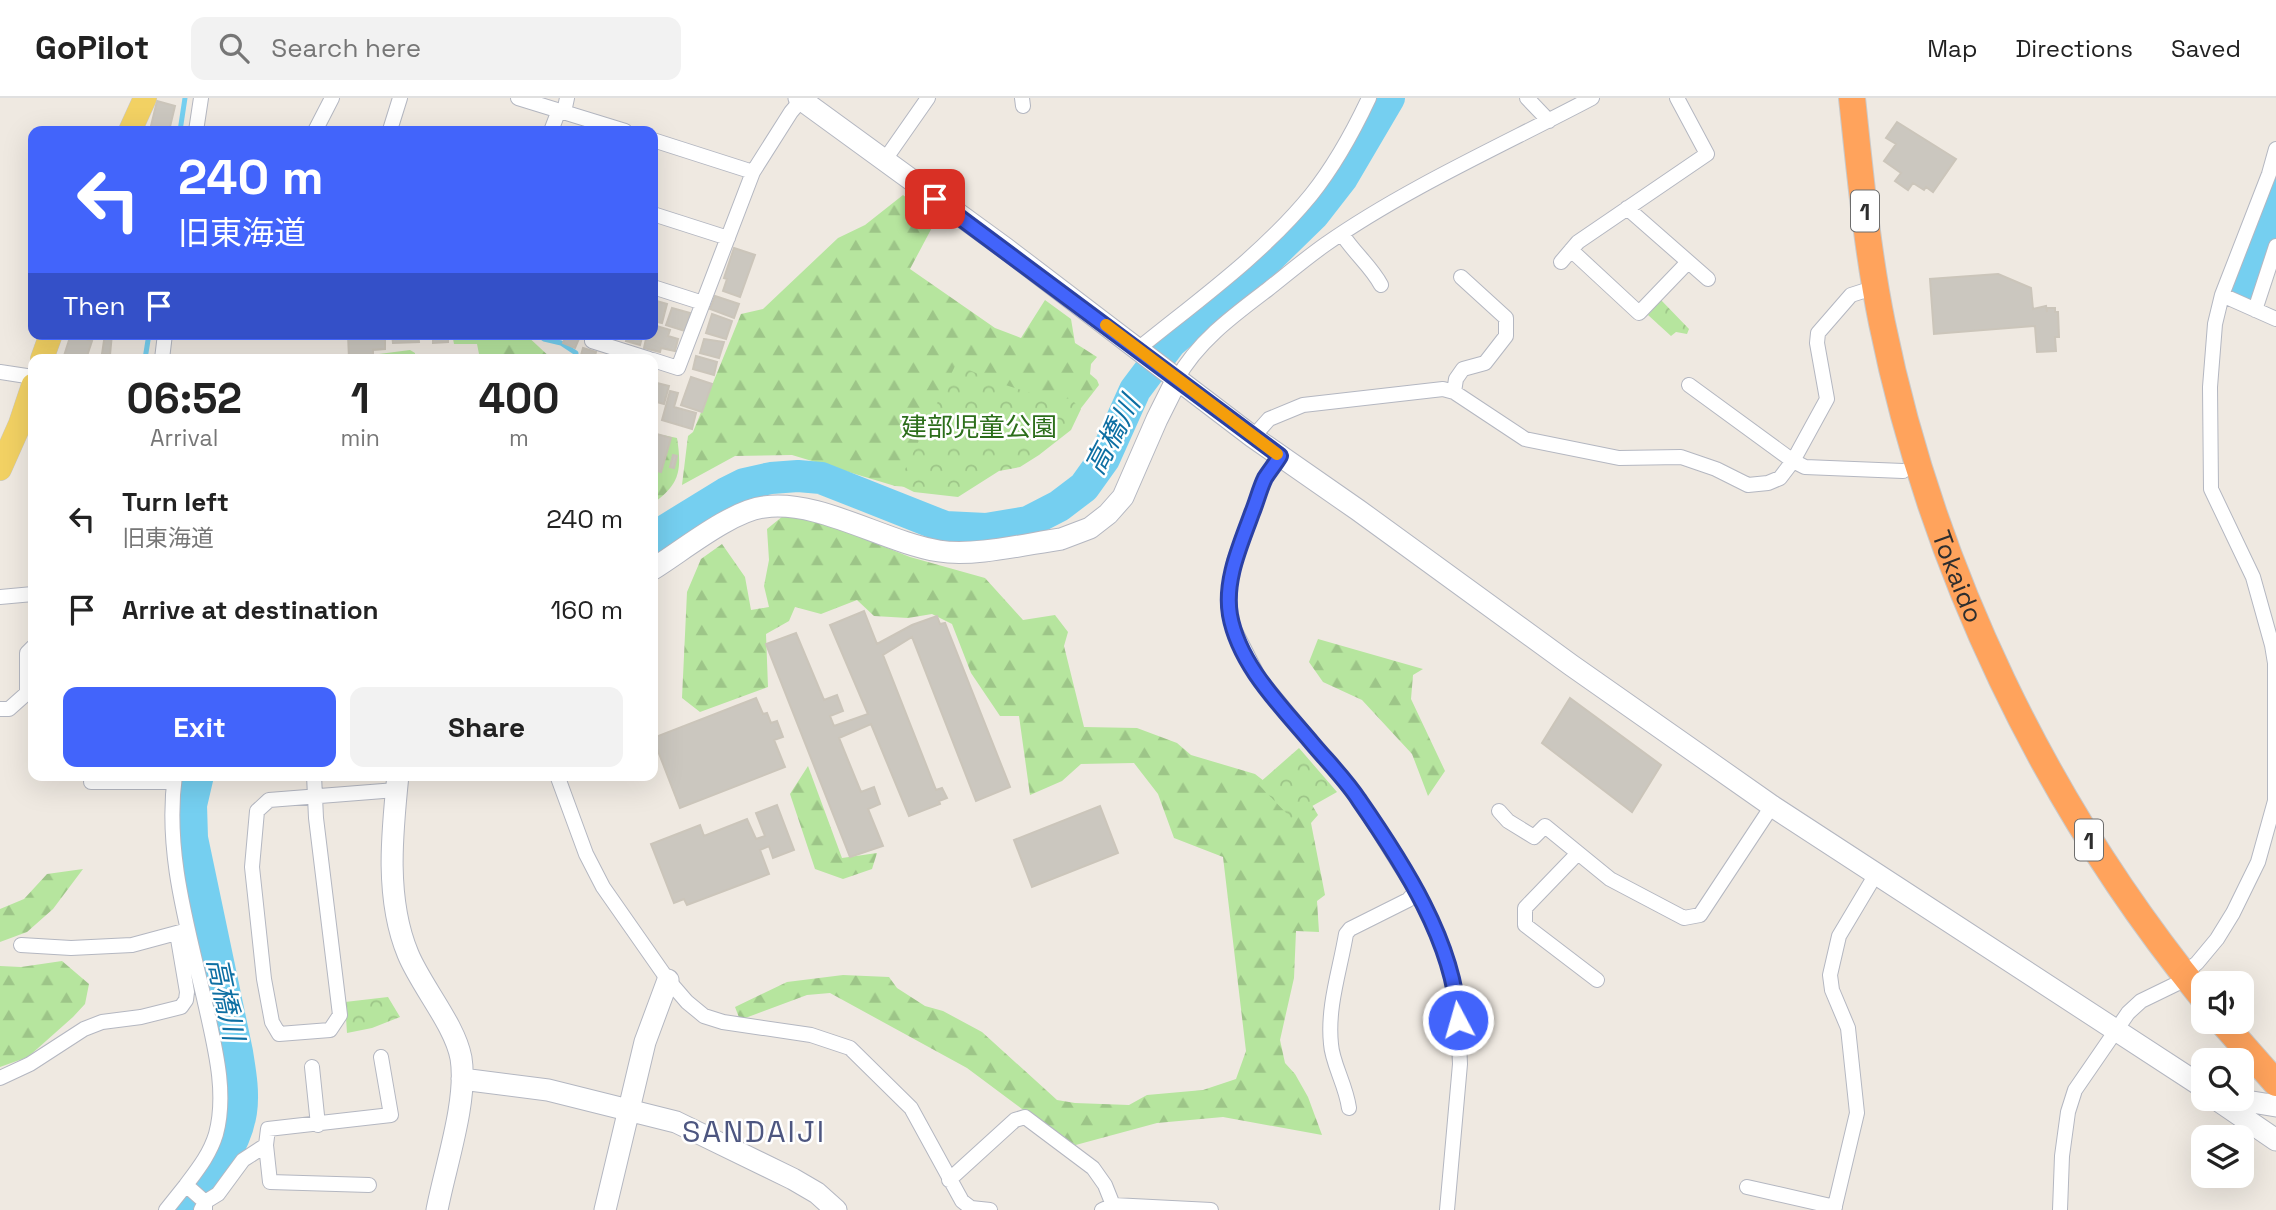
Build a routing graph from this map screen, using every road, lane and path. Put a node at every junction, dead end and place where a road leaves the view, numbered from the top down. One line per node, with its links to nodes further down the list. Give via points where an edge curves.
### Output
1 (145, 98): 15 (main road)
2 (201, 98): 16 (street)
3 (332, 98): 17 (street)
4 (400, 98): 18 (street)
5 (518, 98): 13 (street)
6 (928, 98): 23 (street)
7 (1369, 98): 43 (street, via 1331,167 1287,221)
8 (1527, 98): 14 (street)
9 (1592, 98): 14 (street)
10 (1677, 98): 25 (street, via 1707,154)
11 (1852, 98): 36 (highway, Tokaido / 1)
12 (801, 99): 23 (street); 24 (street)
13 (563, 107): 19 (street); 20 (street)
14 (1549, 121): 27 (street)
15 (132, 126)
16 (197, 126)
17 (318, 126)
18 (391, 126)
19 (554, 126)
20 (612, 126)
21 (658, 142): 24 (street)
22 (2276, 149): 38 (street)
23 (884, 161): 43 (street)
24 (753, 172): 28 (street)
25 (1627, 208): 30 (street); 32 (street)
26 (658, 216): 28 (street)
27 (1342, 234): 35 (street); 48 (street, via 1252,301)
28 (728, 238): 39 (street)
29 (2276, 246): 40 (street)
30 (1571, 250): 31 (street); 32 (street, via 1639,313)
31 (1561, 262)
32 (1688, 262): 34 (street)
33 (1461, 277): 50 (street, via 1506,318 1506,336 1485,363 1463,369)
34 (1708, 278)
35 (1381, 285)
36 (1876, 287): 54 (street, via 1851,295 1818,333 1827,399); 76 (highway, Tokaido / 1, via 1920,469 1991,657 2087,837)
37 (658, 289): 39 (street)
38 (2222, 295): 40 (street); 76 (street, via 2212,350 2211,489 2253,577 2272,645 2275,801 2258,862 2233,913 2217,939)
39 (703, 303): 45 (street, via 678,368)
40 (2255, 310): 41 (street)
41 (2276, 319)
42 (592, 340): 44 (street)
43 (1141, 352): 48 (street)
44 (635, 354)
45 (658, 361)
46 (0, 372): 47 (street)
47 (28, 376)
48 (1173, 376): 52 (street); 57 (street, via 1124,497 1076,535 940,552 799,508 762,507 739,514)
49 (1689, 385): 54 (street)
50 (1454, 391): 52 (street, via 1303,405 1269,419); 54 (street, via 1525,439 1605,456 1681,457 1748,485 1780,478)
51 (28, 400): 55 (main road)
52 (1253, 437): 53 (street)
53 (1280, 456): 69 (street); 73 (street, via 1265,478 1234,561 1229,611 1233,627 1259,678 1358,798)
54 (1793, 461): 56 (street, via 1805,467)
55 (0, 469)
56 (1903, 471)
57 (658, 566)
58 (28, 594): 59 (street)
59 (0, 597)
60 (28, 652): 61 (street, via 27,693 9,709)
61 (0, 709)
62 (119, 781): 66 (street)
63 (174, 781): 74 (street, via 171,824)
64 (314, 781): 68 (street)
65 (559, 781): 77 (street, via 603,887)
66 (91, 782)
67 (397, 783): 68 (street); 85 (street, via 393,869 401,933 459,1050)
68 (315, 797): 68 (street, via 340,1015 330,1030 279,1034 272,1022 257,920 252,867 257,811 270,800)
69 (1772, 806): 71 (street, via 1700,915 1684,918 1610,879); 72 (street)
70 (1499, 811): 71 (street, via 1534,837 1545,826)
71 (1578, 853): 78 (street, via 1525,908 1525,925)
72 (1877, 874): 80 (street); 101 (street, via 1839,936 1830,975 1848,1028 1857,1113)
73 (1416, 891): 90 (street, via 1346,934 1331,1013 1331,1046); 108 (street, via 1442,948 1457,998 1460,1064)
74 (183, 931): 75 (street, via 132,945); 84 (street, via 187,992 181,1007 84,1029); 99 (street, via 213,1041 219,1082 220,1109)
75 (22, 945)
76 (2183, 974): 79 (highway, Tokaido / 1); 80 (street, via 2170,988 2141,1001)
77 (668, 980): 91 (street, via 645,1042); 96 (street, via 704,1016 811,1035 850,1048 911,1108)
78 (1597, 980)
79 (2191, 984)
80 (2116, 1031): 86 (street); 109 (street, via 2075,1090 2068,1112)
81 (381, 1057): 93 (street, via 391,1115)
82 (312, 1067): 93 (street)
83 (2254, 1071): 87 (highway)
84 (0, 1078)
85 (462, 1079): 91 (street, via 548,1090); 103 (street)
86 (2191, 1080)
87 (2276, 1083)
88 (2254, 1102): 89 (street)
89 (2276, 1106)
90 (1349, 1108)
91 (628, 1109): 104 (street); 105 (street, via 695,1130 793,1179)
92 (2236, 1111): 94 (street)
93 (318, 1125): 95 (street, via 268,1129)
94 (2276, 1139)
95 (266, 1145): 97 (street, via 270,1182); 99 (street, via 243,1160 218,1194)
96 (949, 1180): 100 (street, via 1015,1120 1025,1117 1093,1168 1105,1185); 106 (street, via 971,1208)
97 (369, 1185)
98 (1747, 1187): 101 (street)
99 (199, 1199): 102 (street)
100 (1110, 1208): 107 (street)
101 (1834, 1209)
102 (166, 1210)
103 (437, 1210)
104 (605, 1210)
105 (836, 1210)
106 (990, 1210)
107 (1210, 1210)
108 (1447, 1210)
109 (2060, 1210)

